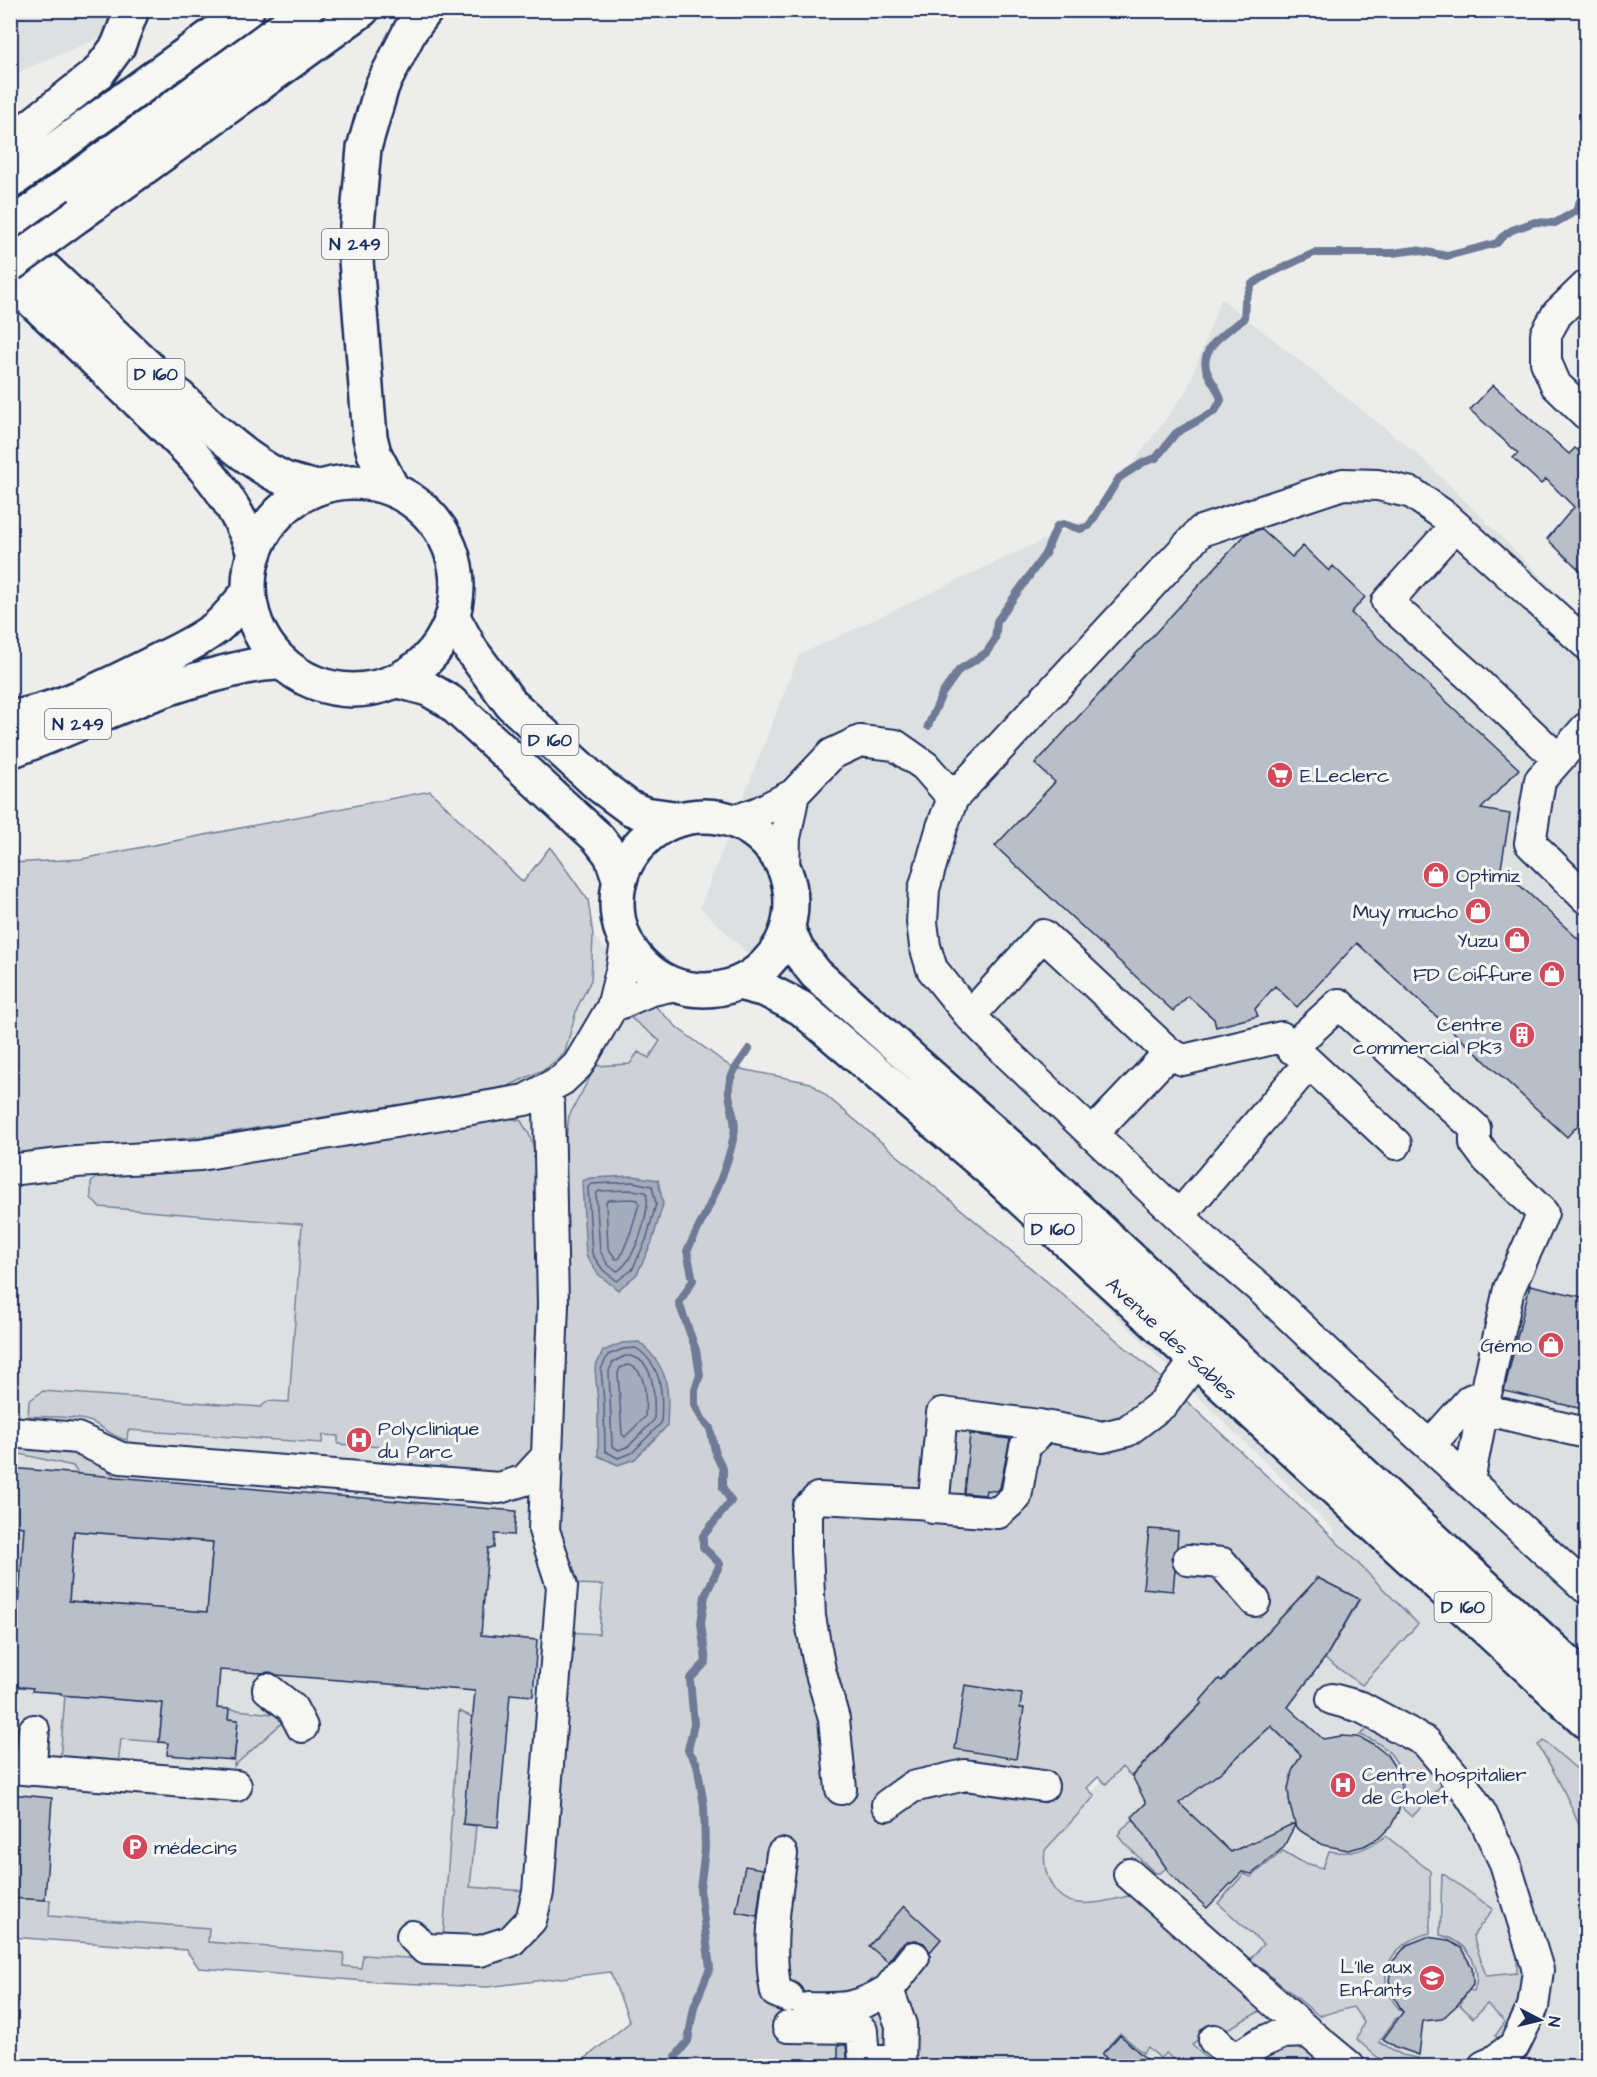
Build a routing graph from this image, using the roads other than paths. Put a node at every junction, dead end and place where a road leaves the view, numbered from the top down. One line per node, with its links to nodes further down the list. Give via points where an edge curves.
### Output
1 (132, 10): 6 (main road, via 118,46 98,73)
2 (247, 10): 7 (main road)
3 (307, 10): 8 (main road)
4 (362, 10): 8 (main road)
5 (426, 10): 16 (main road, N 249, via 410,31 382,86 364,148 354,248 370,437)
6 (10, 143)
7 (10, 182)
8 (70, 203): 9 (main road); 11 (main road, bridge)
9 (10, 227)
10 (10, 236): 15 (main road, D 160, via 213,429 266,469)
11 (10, 265)
12 (10, 280): 18 (main road, D 160, via 191,452 236,510)
13 (1587, 286): 14 (street, via 1557,314 1546,334 1546,362 1556,385)
14 (1587, 414)
15 (317, 488): 16 (main road, via 367,482); 18 (main road, via 290,503 268,525)
16 (392, 488): 20 (main road, via 419,504 440,527 454,555 458,586)
17 (1450, 521): 21 (street); 27 (street, via 1387,602); 29 (street, via 1412,493 1378,485 1343,484 1201,531)
18 (254, 553): 19 (main road)
19 (248, 593): 22 (main road, via 253,619 264,642); 24 (main road, N 249, via 219,625 178,651 59,705)
20 (453, 617): 23 (main road, via 435,651 423,665); 30 (main road, D 160, via 471,650 511,704 599,785 630,808)
21 (1587, 644)
22 (281, 663): 23 (main road, via 301,678 325,688 375,689); 26 (main road, N 249, via 264,663 189,680)
23 (399, 681): 33 (main road, D 160, via 428,689 449,701 598,838 611,855)
24 (10, 718)
25 (1587, 728): 27 (street)
26 (10, 751)
27 (1558, 759): 34 (street, via 1540,780 1530,843)
28 (794, 795): 29 (street, via 832,754 860,741 872,741 895,744 925,766); 31 (street); 32 (street)
29 (953, 798): 40 (street, via 924,889 922,922 932,969)
30 (681, 819): 31 (main road, via 708,816); 33 (main road, via 660,827 642,841 628,860)
31 (734, 821): 32 (main road, via 763,839)
32 (784, 866): 35 (main road, via 791,897)
33 (620, 881): 36 (main road, via 619,922)
34 (1587, 898)
35 (788, 929): 37 (main road, via 769,962); 60 (main road, Avenue des Sables / D 160, via 797,950 816,974 1017,1153)
36 (626, 942): 38 (main road, via 646,968); 39 (street)
37 (739, 983): 38 (main road, via 717,990); 48 (main road, Avenue des Sables / D 160, via 766,990 801,1008 979,1161)
38 (675, 985): 39 (street)
39 (612, 1007): 43 (street, via 578,1065)
40 (970, 1016): 41 (street, via 1042,935); 44 (street)
41 (1169, 1053): 42 (street, via 1183,1060 1281,1037); 44 (street)
42 (1301, 1056): 45 (street); 47 (street, via 1298,1076); 49 (street, via 1339,1004 1475,1128 1475,1143 1487,1159 1543,1213 1509,1290)
43 (544, 1092): 46 (street, via 506,1105 200,1155); 54 (street, via 549,1105 553,1305)
44 (1092, 1134): 47 (street)
45 (1396, 1144)
46 (10, 1170)
47 (1180, 1215): 53 (street)
48 (1196, 1360): 50 (street, via 1164,1403 1127,1431 1103,1437); 63 (main road, Avenue des Sables / D 160)
49 (1485, 1399): 52 (street, via 1495,1412); 53 (street, via 1470,1400); 55 (street)
50 (1039, 1425): 56 (street, via 1038,1434 1025,1447 1016,1497 999,1513 933,1508); 56 (street, via 942,1413)
51 (10, 1432): 54 (street, via 77,1438 121,1458 499,1488 525,1480)
52 (1587, 1433)
53 (1430, 1445): 55 (street)
54 (547, 1456): 73 (street, via 544,1530 562,1586 538,1892 531,1920 511,1941 480,1951 425,1948)
55 (1469, 1481): 58 (street)
56 (933, 1504): 69 (street, via 818,1498 807,1509 810,1617 834,1719)
57 (1188, 1560): 59 (street, via 1222,1563)
58 (1587, 1588)
59 (1255, 1601)
60 (1587, 1680)
61 (268, 1689): 64 (street, via 292,1708)
62 (1332, 1699): 81 (street, via 1361,1707 1426,1742 1482,1813 1505,1863 1538,1970 1533,2007 1514,2046)
63 (1584, 1722)
64 (302, 1727)
65 (34, 1730): 66 (street)
66 (20, 1769): 67 (street)
67 (236, 1786)
68 (1043, 1786): 70 (street, via 965,1775 912,1787)
69 (841, 1789)
70 (887, 1805)
71 (782, 1854): 76 (street, via 773,1921 772,1971 776,1992)
72 (1129, 1874): 77 (street)
73 (412, 1936)
74 (914, 1957): 75 (street)
75 (888, 1990): 76 (street, via 865,2004 847,2008); 79 (street, via 901,2025)
76 (788, 2010): 79 (street, via 858,2028 862,2031 864,2061)
77 (1308, 2032): 78 (street, via 1283,2033 1235,2059); 80 (street)
78 (1214, 2040)
79 (900, 2064)
80 (1348, 2067)
81 (1484, 2067)

